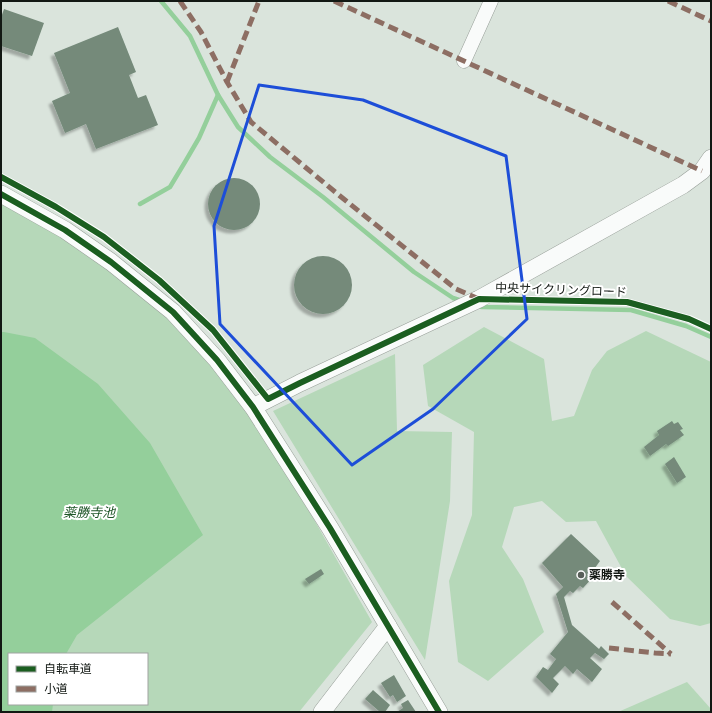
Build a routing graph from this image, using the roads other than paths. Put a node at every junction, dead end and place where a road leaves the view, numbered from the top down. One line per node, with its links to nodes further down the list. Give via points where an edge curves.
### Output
1 (491, 1): 2 (street)
2 (464, 61)
3 (708, 168): 5 (street, via 683,185 479,299)
4 (1, 194): 5 (street, via 65,230 112,262 173,312 217,360)
5 (253, 407): 6 (street, via 330,528)
6 (388, 626): 7 (street); 8 (street)
7 (322, 712)
8 (439, 712)

